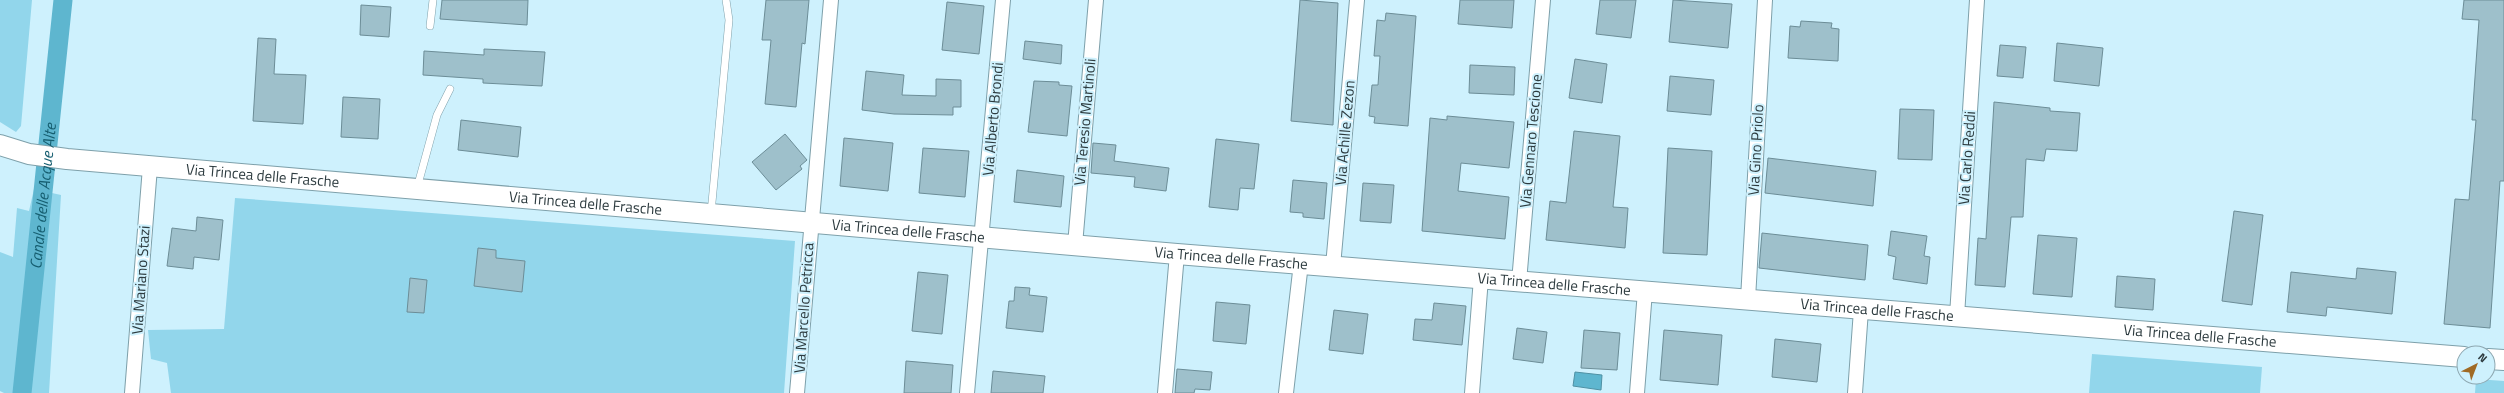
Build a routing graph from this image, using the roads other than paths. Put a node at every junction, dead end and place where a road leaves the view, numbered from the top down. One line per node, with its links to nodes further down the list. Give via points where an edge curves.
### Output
1 (432, 0): 10 (lane)
2 (726, 0): 15 (lane, via 729,20)
3 (831, 0): 16 (street)
4 (1003, 0): 17 (street, Via Alberto Brondi)
5 (1096, 0): 18 (street, Via Teresio Martinoli)
6 (1357, 0): 21 (street, Via Achille Zezon)
7 (1543, 0): 23 (street, Via Gennaro Tescione)
8 (1765, 0): 25 (street, Via Gino Priolo)
9 (1977, 0): 27 (street, Via Carlo Reddi)
10 (430, 26)
11 (450, 89): 14 (lane, via 437,116)
12 (0, 145): 13 (street, Via Trincea delle Frasche, via 29,154)
13 (150, 167): 14 (street, Via Trincea delle Frasche); 29 (street, Via Mariano Stazi)
14 (417, 190): 15 (street, Via Trincea delle Frasche)
15 (711, 215): 16 (street, Via Trincea delle Frasche)
16 (810, 224): 17 (street, Via Trincea delle Frasche); 30 (street, Via Marcello Petricca)
17 (983, 237): 18 (street, Via Trincea delle Frasche); 31 (street, Via Alberto Brondi)
18 (1075, 245): 19 (street, Via Trincea delle Frasche)
19 (1177, 254): 20 (street, Via Trincea delle Frasche); 32 (street)
20 (1302, 263): 21 (street, Via Trincea delle Frasche); 33 (street)
21 (1333, 266): 22 (street, Via Trincea delle Frasche)
22 (1481, 278): 23 (street, Via Trincea delle Frasche); 34 (street)
23 (1519, 282): 24 (street, Via Trincea delle Frasche)
24 (1645, 291): 25 (street, Via Trincea delle Frasche); 35 (street)
25 (1748, 299): 26 (street, Via Trincea delle Frasche)
26 (1861, 310): 27 (street, Via Trincea delle Frasche); 36 (street)
27 (1957, 316): 28 (street, Via Trincea delle Frasche)
28 (2456, 356)
29 (132, 393)
30 (797, 393)
31 (967, 393)
32 (1165, 393)
33 (1286, 393)
34 (1472, 393)
35 (1637, 393)
36 (1855, 393)

